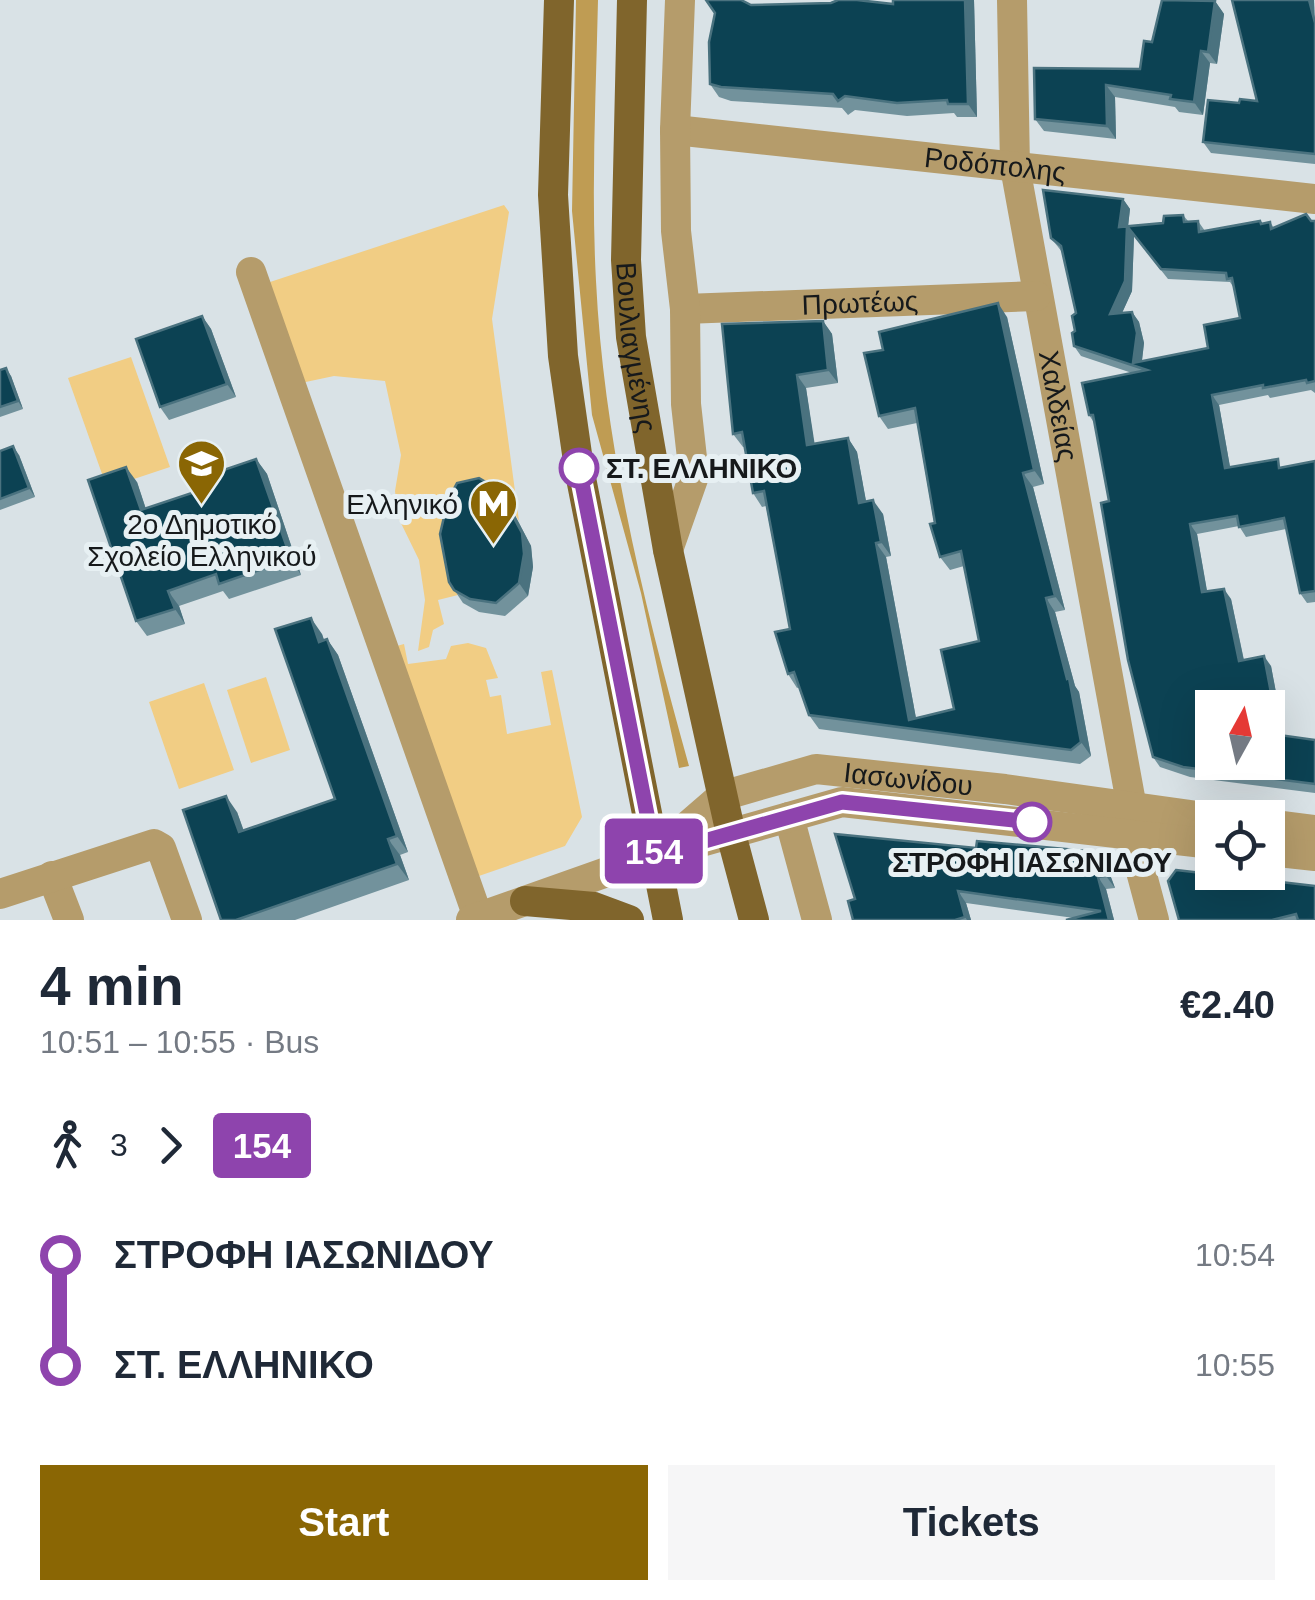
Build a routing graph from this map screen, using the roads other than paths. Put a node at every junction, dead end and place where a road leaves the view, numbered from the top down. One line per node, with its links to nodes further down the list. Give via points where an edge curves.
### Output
1 (558, 0): 21 (main road, via 553,195 563,356)
2 (632, 0): 11 (main road, Βουλιαγμένης, via 626,260 631,337)
3 (680, 0): 5 (street)
4 (1012, 0): 6 (street, Χαλδείας)
5 (676, 130): 6 (street, Ροδόπολης); 10 (street, via 676,231)
6 (1015, 167): 7 (street, Ροδόπολης); 9 (street, Χαλδείας)
7 (1315, 199)
8 (251, 272): 25 (street)
9 (1036, 296): 10 (street, Πρωτέως); 15 (street, Χαλδείας)
10 (685, 309): 11 (street, via 694,476)
11 (668, 550): 12 (main road, Βουλιαγμένης)
12 (722, 796): 15 (street, Ιασωνίδου, via 834,769); 18 (main road, Βουλιαγμένης); 21 (street, Ιασωνίδου)
13 (789, 817): 15 (street, Ιασωνίδου, via 842,802); 18 (street, Ιασωνίδου); 31 (street)
14 (1195, 819): 15 (street, Ιασωνίδου)
15 (1131, 821): 19 (street, Ιασωνίδου); 32 (street, Χαλδείας)
16 (1285, 826): 17 (street)
17 (1315, 830)
18 (731, 834): 21 (street, Ιασωνίδου); 30 (main road, Βουλιαγμένης)
19 (1195, 839)
20 (1285, 852): 22 (street)
21 (655, 855): 25 (street); 29 (main road)
22 (1315, 856)
23 (52, 876): 24 (street); 26 (street); 27 (street, via 158,844)
24 (0, 894)
25 (497, 913): 28 (main road, via 594,908)
26 (69, 920)
27 (187, 920)
28 (629, 920)
29 (668, 920)
30 (754, 920)
31 (818, 920)
32 (1154, 920)

